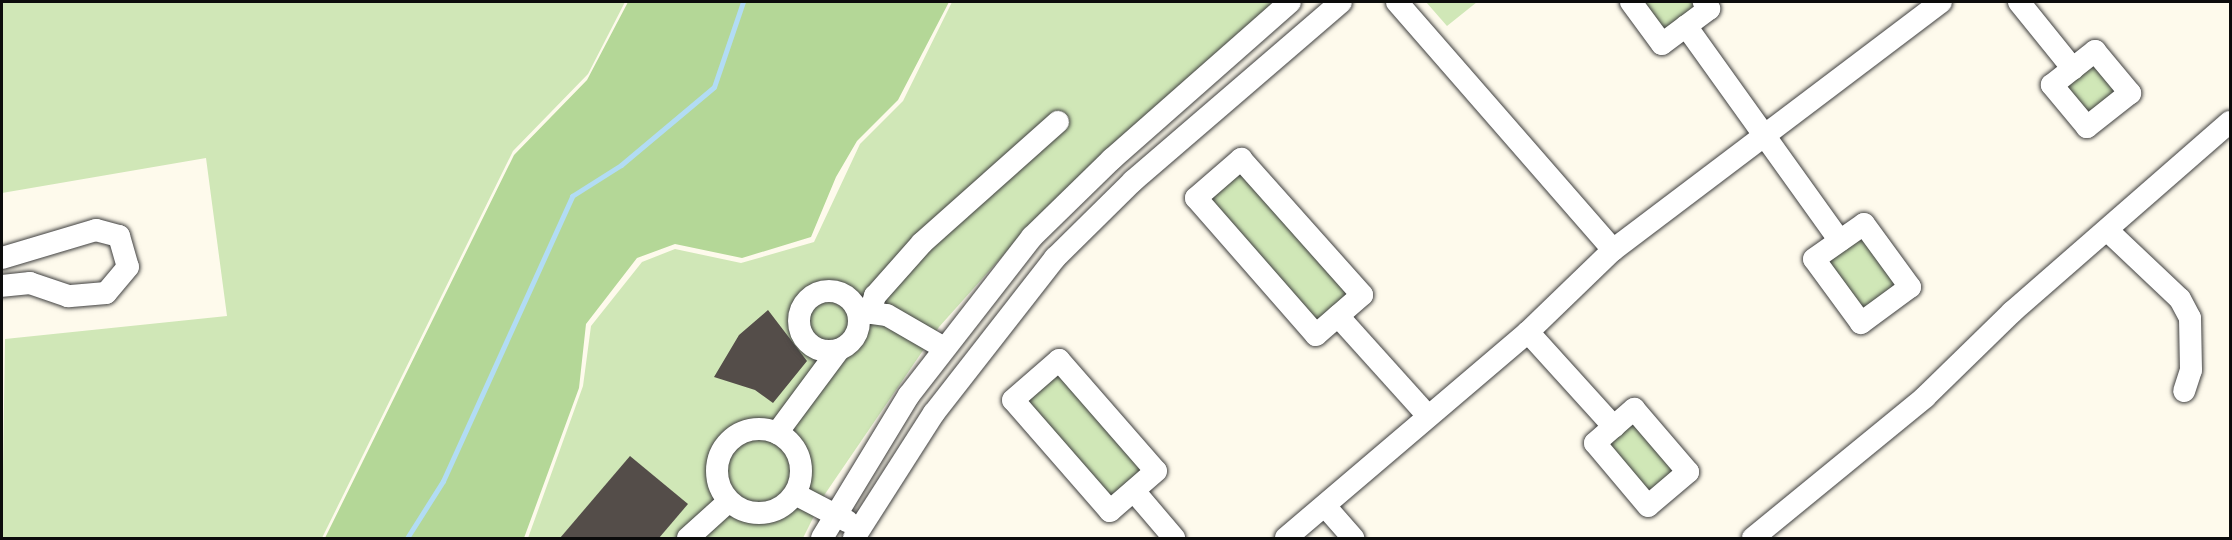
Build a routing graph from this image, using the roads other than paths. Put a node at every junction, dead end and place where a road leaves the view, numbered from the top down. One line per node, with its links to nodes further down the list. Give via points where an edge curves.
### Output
1 (1290, 2): 21 (street, via 1112,159 1032,237)
2 (1341, 2): 32 (street, via 1133,181 1055,258 934,413)
3 (1397, 2): 15 (street)
4 (1630, 2): 8 (street, via 1662,44)
5 (1704, 2): 8 (street, via 1709,9)
6 (1941, 2): 12 (street)
7 (2019, 2): 9 (street)
8 (1686, 26): 12 (street)
9 (2073, 69)
10 (1058, 122): 18 (street, via 922,243)
11 (2230, 122): 13 (street)
12 (1764, 136): 14 (street); 15 (street)
13 (2107, 230): 23 (street, via 2180,300 2190,318 2192,370); 38 (street, via 2012,312 1925,397)
14 (1840, 241)
15 (1613, 250): 20 (street)
16 (2, 258): 17 (street, via 96,230 119,236 128,267 106,293 68,296 30,283)
17 (2, 286)
18 (864, 312): 21 (street, via 916,328); 22 (street, via 855,338); 22 (street, via 850,299 831,291 811,296 800,311 804,339 819,350)
19 (1338, 316): 19 (street, via 1317,335 1196,198 1241,159 1362,295); 24 (street)
20 (1528, 332): 24 (street); 25 (street)
21 (944, 348): 31 (street)
22 (838, 351): 26 (street)
23 (2184, 391)
24 (1427, 415): 30 (street)
25 (1614, 427)
26 (777, 433): 28 (street, via 800,459); 29 (street, via 752,429 740,433 722,451 717,476)
27 (1134, 491): 27 (street, via 1110,511 1013,400 1059,360 1156,471); 35 (street)
28 (795, 494): 29 (street, via 776,511 764,513 751,513); 31 (street)
29 (729, 501): 33 (street)
30 (1325, 506): 36 (street); 37 (street)
31 (835, 513): 32 (street); 34 (street)
32 (856, 534)
33 (696, 536)
34 (822, 538)
35 (1174, 538)
36 (1287, 538)
37 (1353, 538)
38 (1753, 538)

